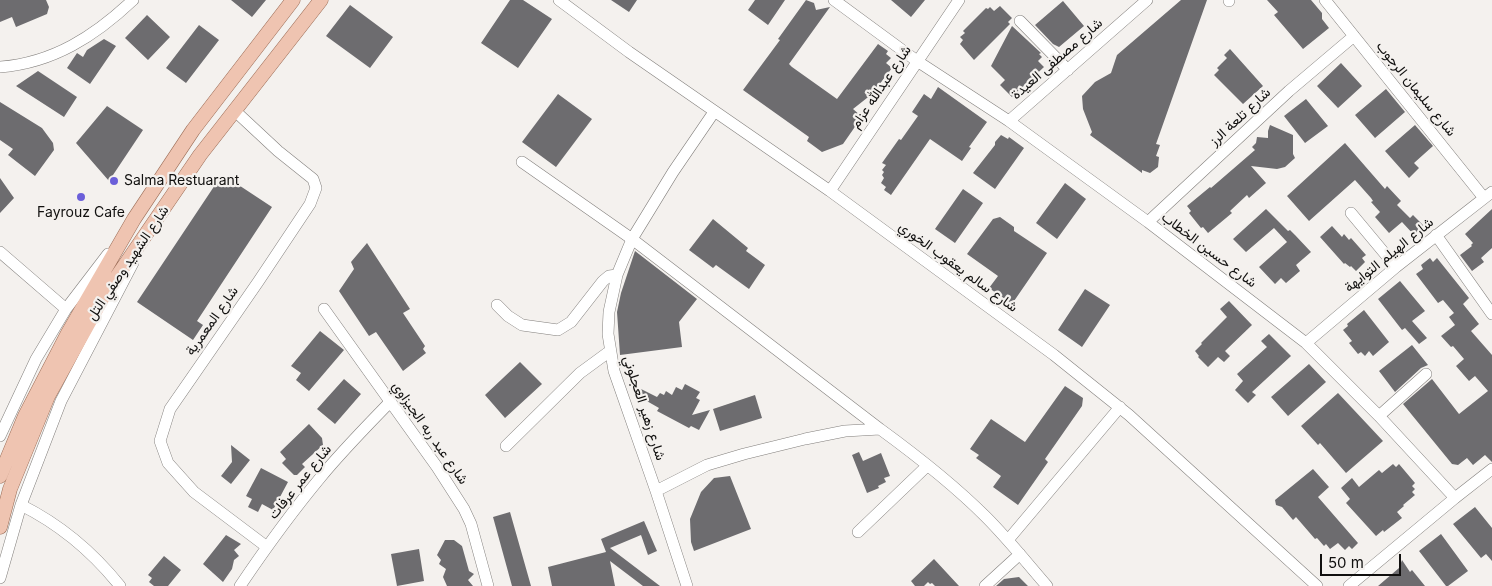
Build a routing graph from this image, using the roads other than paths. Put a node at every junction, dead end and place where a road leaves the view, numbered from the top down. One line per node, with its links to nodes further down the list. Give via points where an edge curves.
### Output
1 (133, 0): 12 (street, via 90,37 33,62)
2 (293, 0): 21 (main road, شارع الشهيد وصفي التل, via 193,130)
3 (321, 0): 14 (main road, شارع الشهيد وصفي التل)
4 (559, 0): 15 (street, شارع سالم يعقوب الخوري)
5 (834, 0): 11 (street, شارع حسين الخطاب)
6 (959, 0): 11 (street, شارع عبدالله عزام)
7 (1147, 0): 13 (street, شارع مصطفى العيدة)
8 (1325, 0): 10 (street, شارع سليمان الرجوب)
9 (1020, 21): 13 (street)
10 (1354, 36): 19 (street, شارع سليمان الرجوب); 22 (street, شارع تلعة الرز)
11 (917, 61): 16 (street, شارع حسين الخطاب); 18 (street, شارع عبدالله عزام)
12 (0, 67)
13 (1068, 70): 16 (street, شارع مصطفى العيدة)
14 (234, 110): 23 (main road, شارع الشهيد وصفي التل); 52 (street, شارع المعمرية, via 313,179 316,188 310,204 170,410 160,441 168,463 194,492)
15 (714, 112): 18 (street, شارع سالم يعقوب الخوري); 25 (street, شارع زهير العجلوني)
16 (1009, 122): 22 (street, شارع حسين الخطاب)
17 (522, 162): 25 (street)
18 (830, 191): 37 (street, شارع سالم يعقوب الخوري, via 1054,355)
19 (1488, 195): 24 (street, شارع الهيلم التوايهة)
20 (1351, 213): 27 (street)
21 (134, 219): 30 (street); 45 (main road, شارع الشهيد وصفي التل, via 68,333 25,416)
22 (1148, 222): 33 (street, شارع حسين الخطاب)
23 (152, 227): 48 (street, via 61,401); 49 (main road, شارع الشهيد وصفي التل, via 103,297 48,396 10,489)
24 (1436, 235): 27 (street, شارع الهيلم التوايهة); 32 (street)
25 (632, 239): 28 (street, شارع زهير العجلوني); 40 (street)
26 (0, 252): 30 (street)
27 (1396, 266): 33 (street, شارع الهيلم التوايهة)
28 (617, 275): 29 (street, via 603,281 571,322 558,330 522,325); 34 (street, شارع زهير العجلوني, via 609,312)
29 (497, 305)
30 (66, 309): 39 (street)
31 (324, 309): 36 (street, شارع عبد ربه الجيزاوي)
32 (1492, 314)
33 (1306, 343): 38 (street, شارع حسين الخطاب)
34 (610, 351): 42 (street, via 580,373); 46 (street, شارع زهير العجلوني)
35 (1426, 374): 38 (street)
36 (390, 402): 52 (street, شارع عمر عرفات, via 319,479); 57 (street, شارع عبد ربه الجيزاوي, via 464,509)
37 (1120, 408): 51 (street); 61 (street, شارع سالم يعقوب الخوري)
38 (1378, 416): 47 (street, شارع حسين الخطاب)
39 (3, 419): 41 (street)
40 (880, 429): 43 (street); 46 (street, via 835,433 744,454 707,465)
41 (0, 436)
42 (506, 446)
43 (927, 466): 50 (street); 51 (street)
44 (1492, 469): 47 (street)
45 (0, 476)
46 (656, 491): 58 (street, شارع زهير العجلوني)
47 (1455, 498): 62 (street)
48 (21, 504): 54 (street); 55 (street, via 65,530)
49 (0, 527)
50 (858, 532)
51 (1008, 540): 53 (street)
52 (267, 547): 56 (street, شارع عمر عرفات)
53 (1020, 554): 59 (street); 60 (street)
54 (0, 578)
55 (120, 586)
56 (240, 586)
57 (488, 586)
58 (687, 586)
59 (985, 586)
60 (1047, 586)
61 (1317, 586)
62 (1349, 586)

